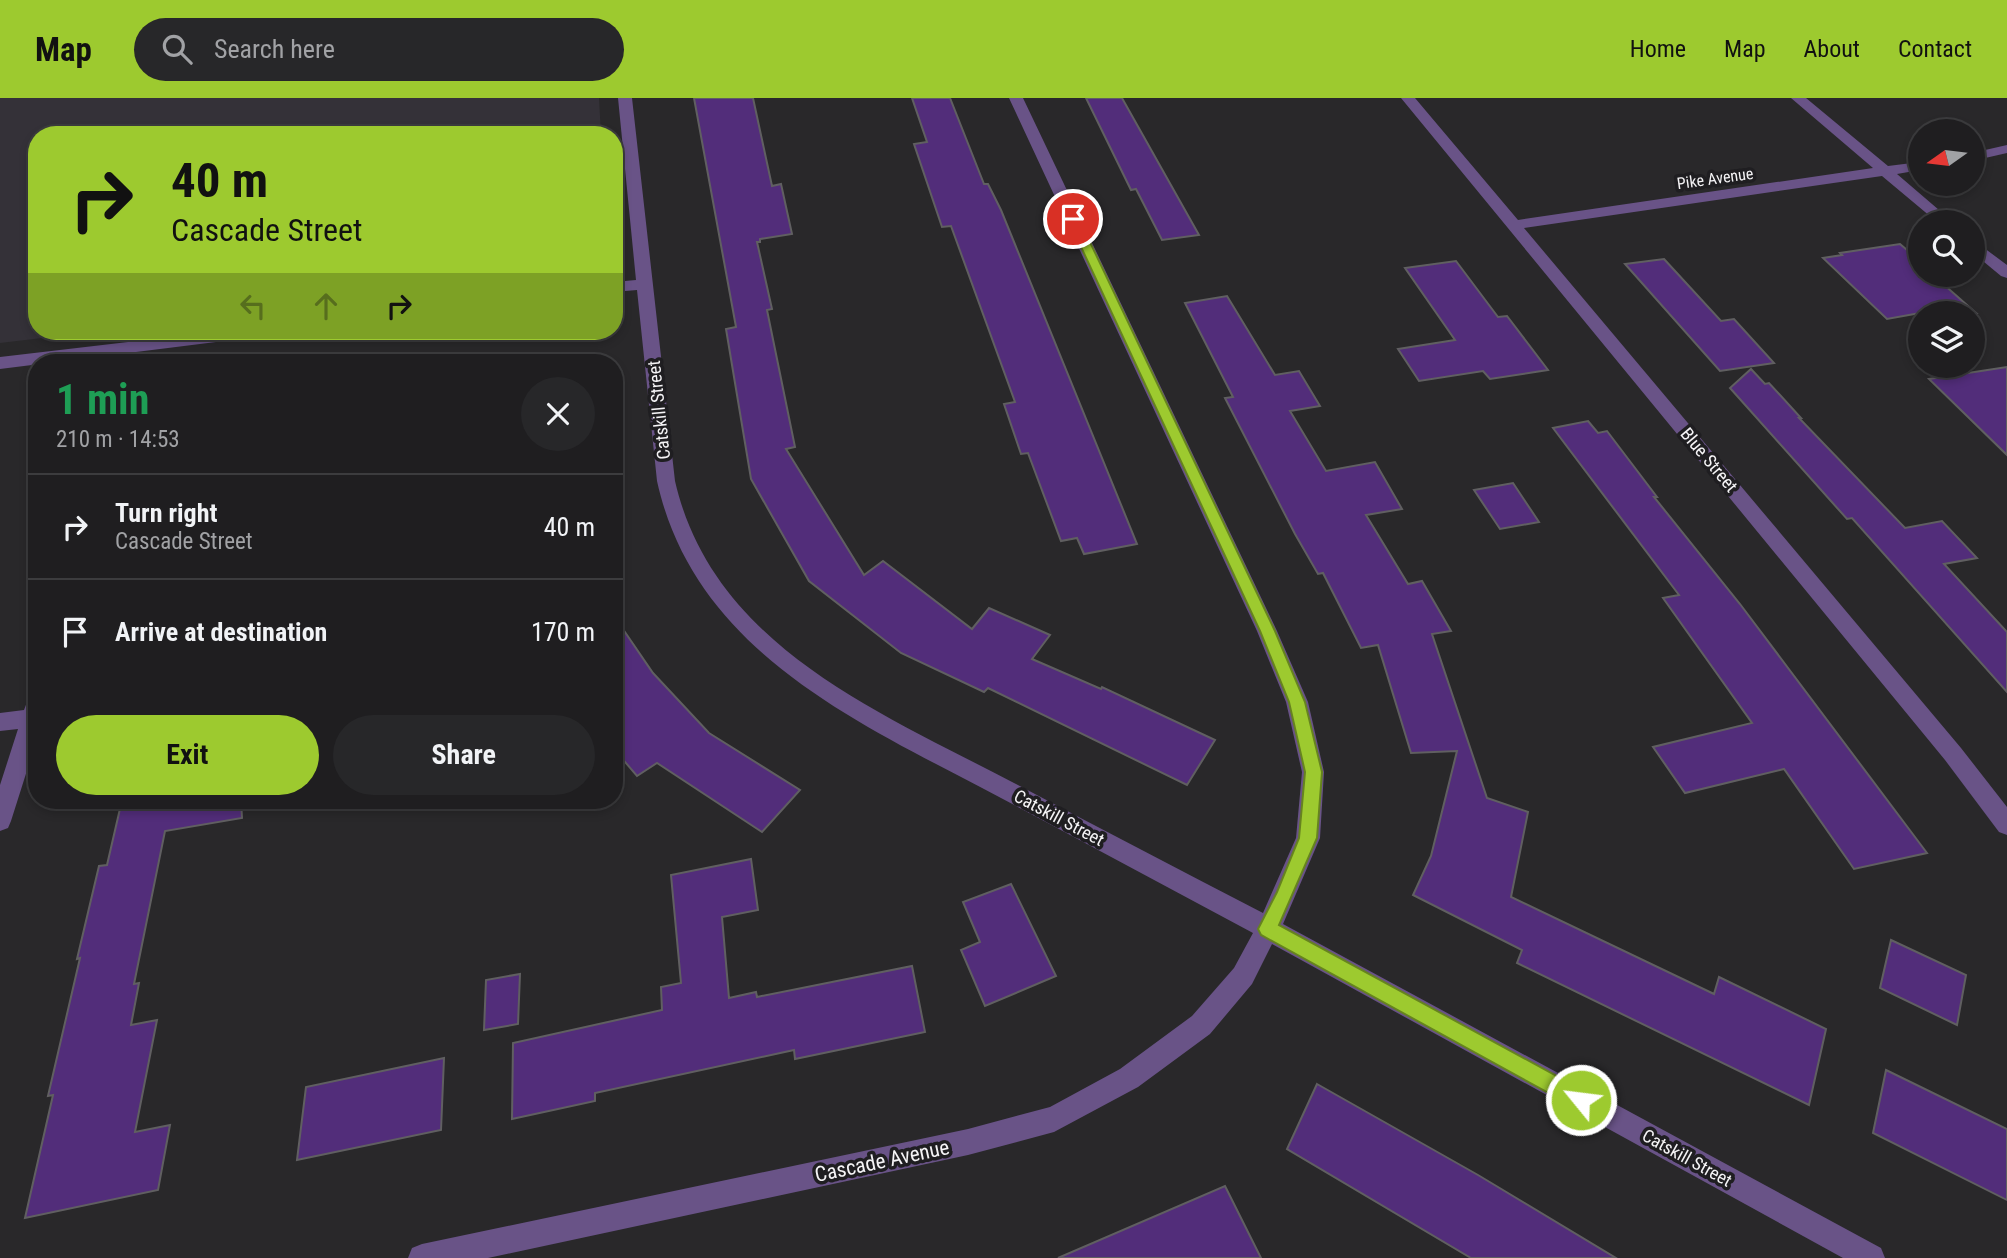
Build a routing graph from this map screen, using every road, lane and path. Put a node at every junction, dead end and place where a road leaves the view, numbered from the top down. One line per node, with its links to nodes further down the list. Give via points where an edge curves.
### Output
1 (625, 98): 13 (street, Catskill Street)
2 (1016, 98): 26 (street, Cascade Avenue, via 1297,702 1313,772 1308,838)
3 (1408, 98): 10 (street, Blue Street)
4 (1798, 98): 8 (street)
5 (2007, 149): 6 (street)
6 (1985, 154)
7 (1908, 168): 8 (street, Pike Avenue)
8 (1885, 171): 9 (street); 10 (street, Pike Avenue)
9 (1932, 210)
10 (1514, 225): 25 (street, Blue Street)
11 (1985, 255): 12 (street)
12 (2007, 273)
13 (645, 284): 14 (street); 26 (street, Catskill Street, via 673,512 692,556 724,602 774,654 848,706)
14 (623, 287)
15 (187, 340): 16 (street)
16 (153, 344): 17 (street); 18 (street)
17 (72, 354)
18 (150, 354)
19 (28, 360): 20 (street)
20 (0, 363)
21 (28, 712): 22 (street)
22 (0, 722)
23 (28, 730): 24 (street)
24 (0, 821)
25 (2007, 825)
26 (1267, 929): 27 (street, Cascade Avenue, via 1243,976 1200,1025 1129,1078 1054,1119 968,1142); 28 (street, Catskill Street)
27 (422, 1258)
28 (1871, 1258)

